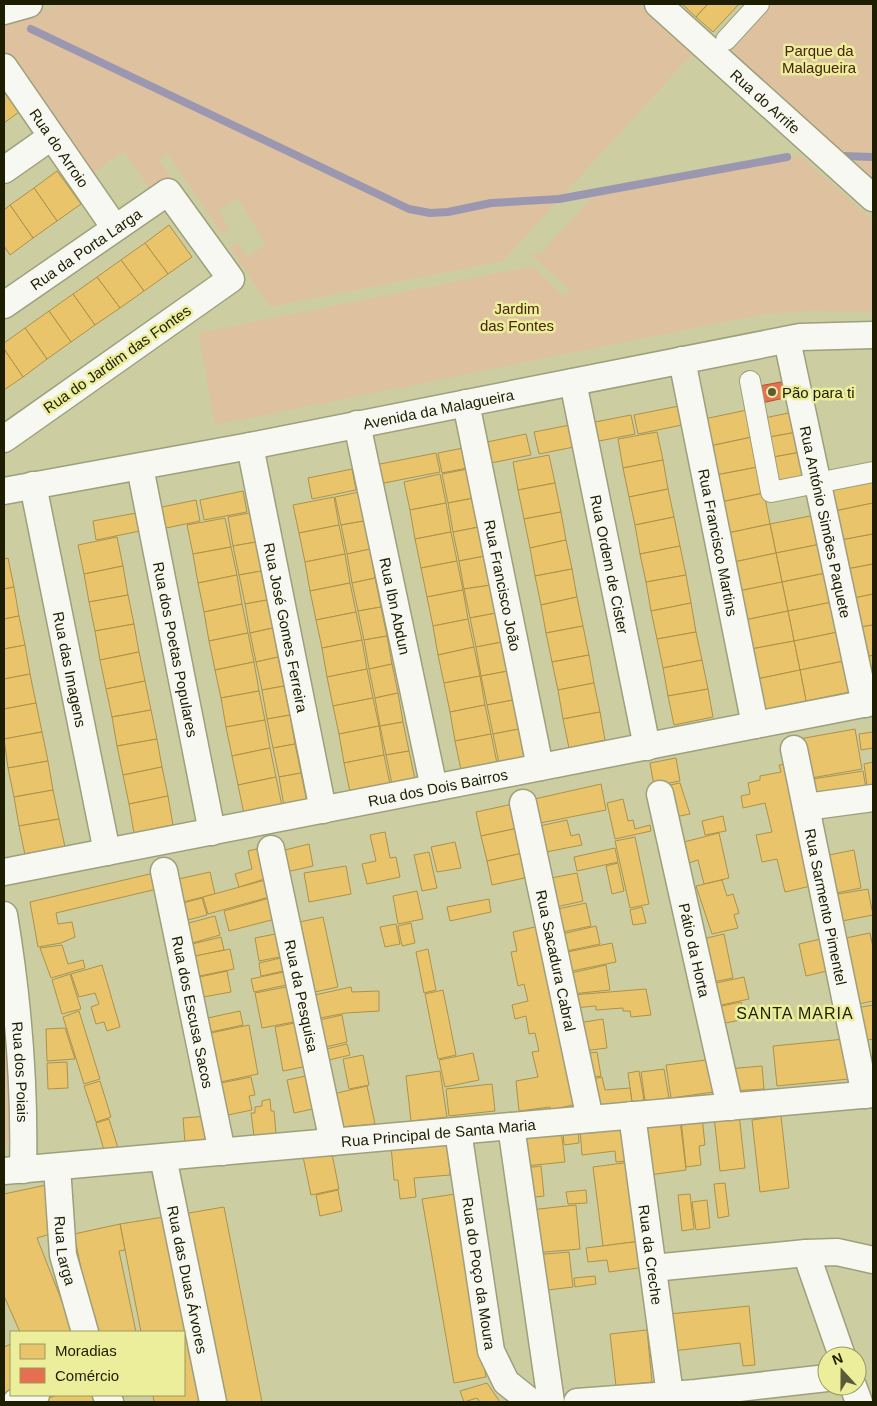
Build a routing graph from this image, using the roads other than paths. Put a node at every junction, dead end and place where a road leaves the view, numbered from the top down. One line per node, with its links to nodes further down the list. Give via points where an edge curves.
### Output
1 (29, 4): 4 (street)
2 (658, 4): 9 (street, Rua do Arrife)
3 (759, 4): 5 (street)
4 (4, 11)
5 (726, 40)
6 (4, 67): 7 (street, Rua do Arroio)
7 (51, 137): 8 (street); 10 (street, Rua do Arroio)
8 (4, 170)
9 (873, 198)
10 (115, 228): 11 (street, Rua da Porta Larga, via 168,192); 12 (street, Rua da Porta Larga)
11 (231, 279): 20 (street, Rua do Jardim das Fontes)
12 (4, 305)
13 (871, 334): 14 (street, Avenida da Malagueira)
14 (787, 340): 15 (street, Avenida da Malagueira); 24 (street, Rua António Simões Paquete)
15 (682, 360): 17 (street, Avenida da Malagueira); 28 (street, Rua Francisco Martins)
16 (750, 381): 24 (street, via 772,492)
17 (573, 382): 18 (street, Avenida da Malagueira); 29 (street, Rua Ordem de Cister)
18 (466, 403): 19 (street, Avenida da Malagueira); 31 (street, Rua Francisco João)
19 (357, 424): 21 (street, Avenida da Malagueira); 32 (street, Rua Ibn Abdun)
20 (4, 439)
21 (250, 446): 22 (street, Avenida da Malagueira); 37 (street, Rua José Gomes Ferreira)
22 (140, 467): 25 (street, Avenida da Malagueira); 38 (street, Rua dos Poetas Populares)
23 (873, 472): 24 (street)
24 (818, 483): 27 (street, Rua António Simões Paquete)
25 (33, 485): 26 (street, Avenida da Malagueira); 40 (street, Rua das Imagens)
26 (4, 491)
27 (869, 703): 28 (street, Rua dos Dois Bairros)
28 (755, 725): 29 (street, Rua dos Dois Bairros)
29 (647, 746): 31 (street, Rua dos Dois Bairros)
30 (794, 749): 36 (street, Rua Sarmento Pimentel)
31 (540, 767): 32 (street, Rua dos Dois Bairros)
32 (434, 788): 37 (street, Rua dos Dois Bairros)
33 (660, 794): 45 (street, Pátio da Horta)
34 (873, 798): 36 (street)
35 (522, 803): 47 (street, Rua Sacadura Cabral)
36 (806, 807): 44 (street, Rua Sarmento Pimentel)
37 (323, 810): 38 (street, Rua dos Dois Bairros)
38 (212, 832): 40 (street, Rua dos Dois Bairros)
39 (271, 848): 50 (street, Rua da Pesquisa)
40 (107, 852): 42 (street, Rua dos Dois Bairros)
41 (164, 871): 51 (street, Rua dos Escusa Sacos)
42 (4, 872)
43 (4, 915): 54 (street, Rua dos Poiais, via 22,1056 24,1127)
44 (869, 1094): 45 (street, Rua Principal de Santa Maria)
45 (730, 1107): 46 (street, Rua Principal de Santa Maria)
46 (632, 1115): 47 (street, Rua Principal de Santa Maria); 57 (street, Rua da Creche)
47 (590, 1119): 48 (street, Rua Principal de Santa Maria)
48 (510, 1126): 49 (street, Rua Principal de Santa Maria); 66 (street)
49 (458, 1131): 50 (street, Rua Principal de Santa Maria); 65 (street, Rua do Poço da Moura, via 491,1351 506,1382)
50 (333, 1142): 51 (street, Rua Principal de Santa Maria)
51 (222, 1152): 52 (street, Rua Principal de Santa Maria)
52 (162, 1157): 53 (street, Rua Principal de Santa Maria); 64 (street, Rua das Duas Árvores)
53 (57, 1167): 54 (street, Rua Principal de Santa Maria); 58 (street, Rua Larga, via 63,1255)
54 (13, 1171)
55 (806, 1253): 56 (street, via 837,1252); 57 (street); 59 (street)
56 (870, 1259)
57 (653, 1268): 61 (street, Rua da Creche)
58 (86, 1331)
59 (839, 1346)
60 (817, 1379): 61 (street)
61 (670, 1395): 67 (street)
62 (33, 1396): 63 (street)
63 (16, 1402)
64 (213, 1402)
65 (532, 1402)
66 (551, 1402)
67 (577, 1402)

